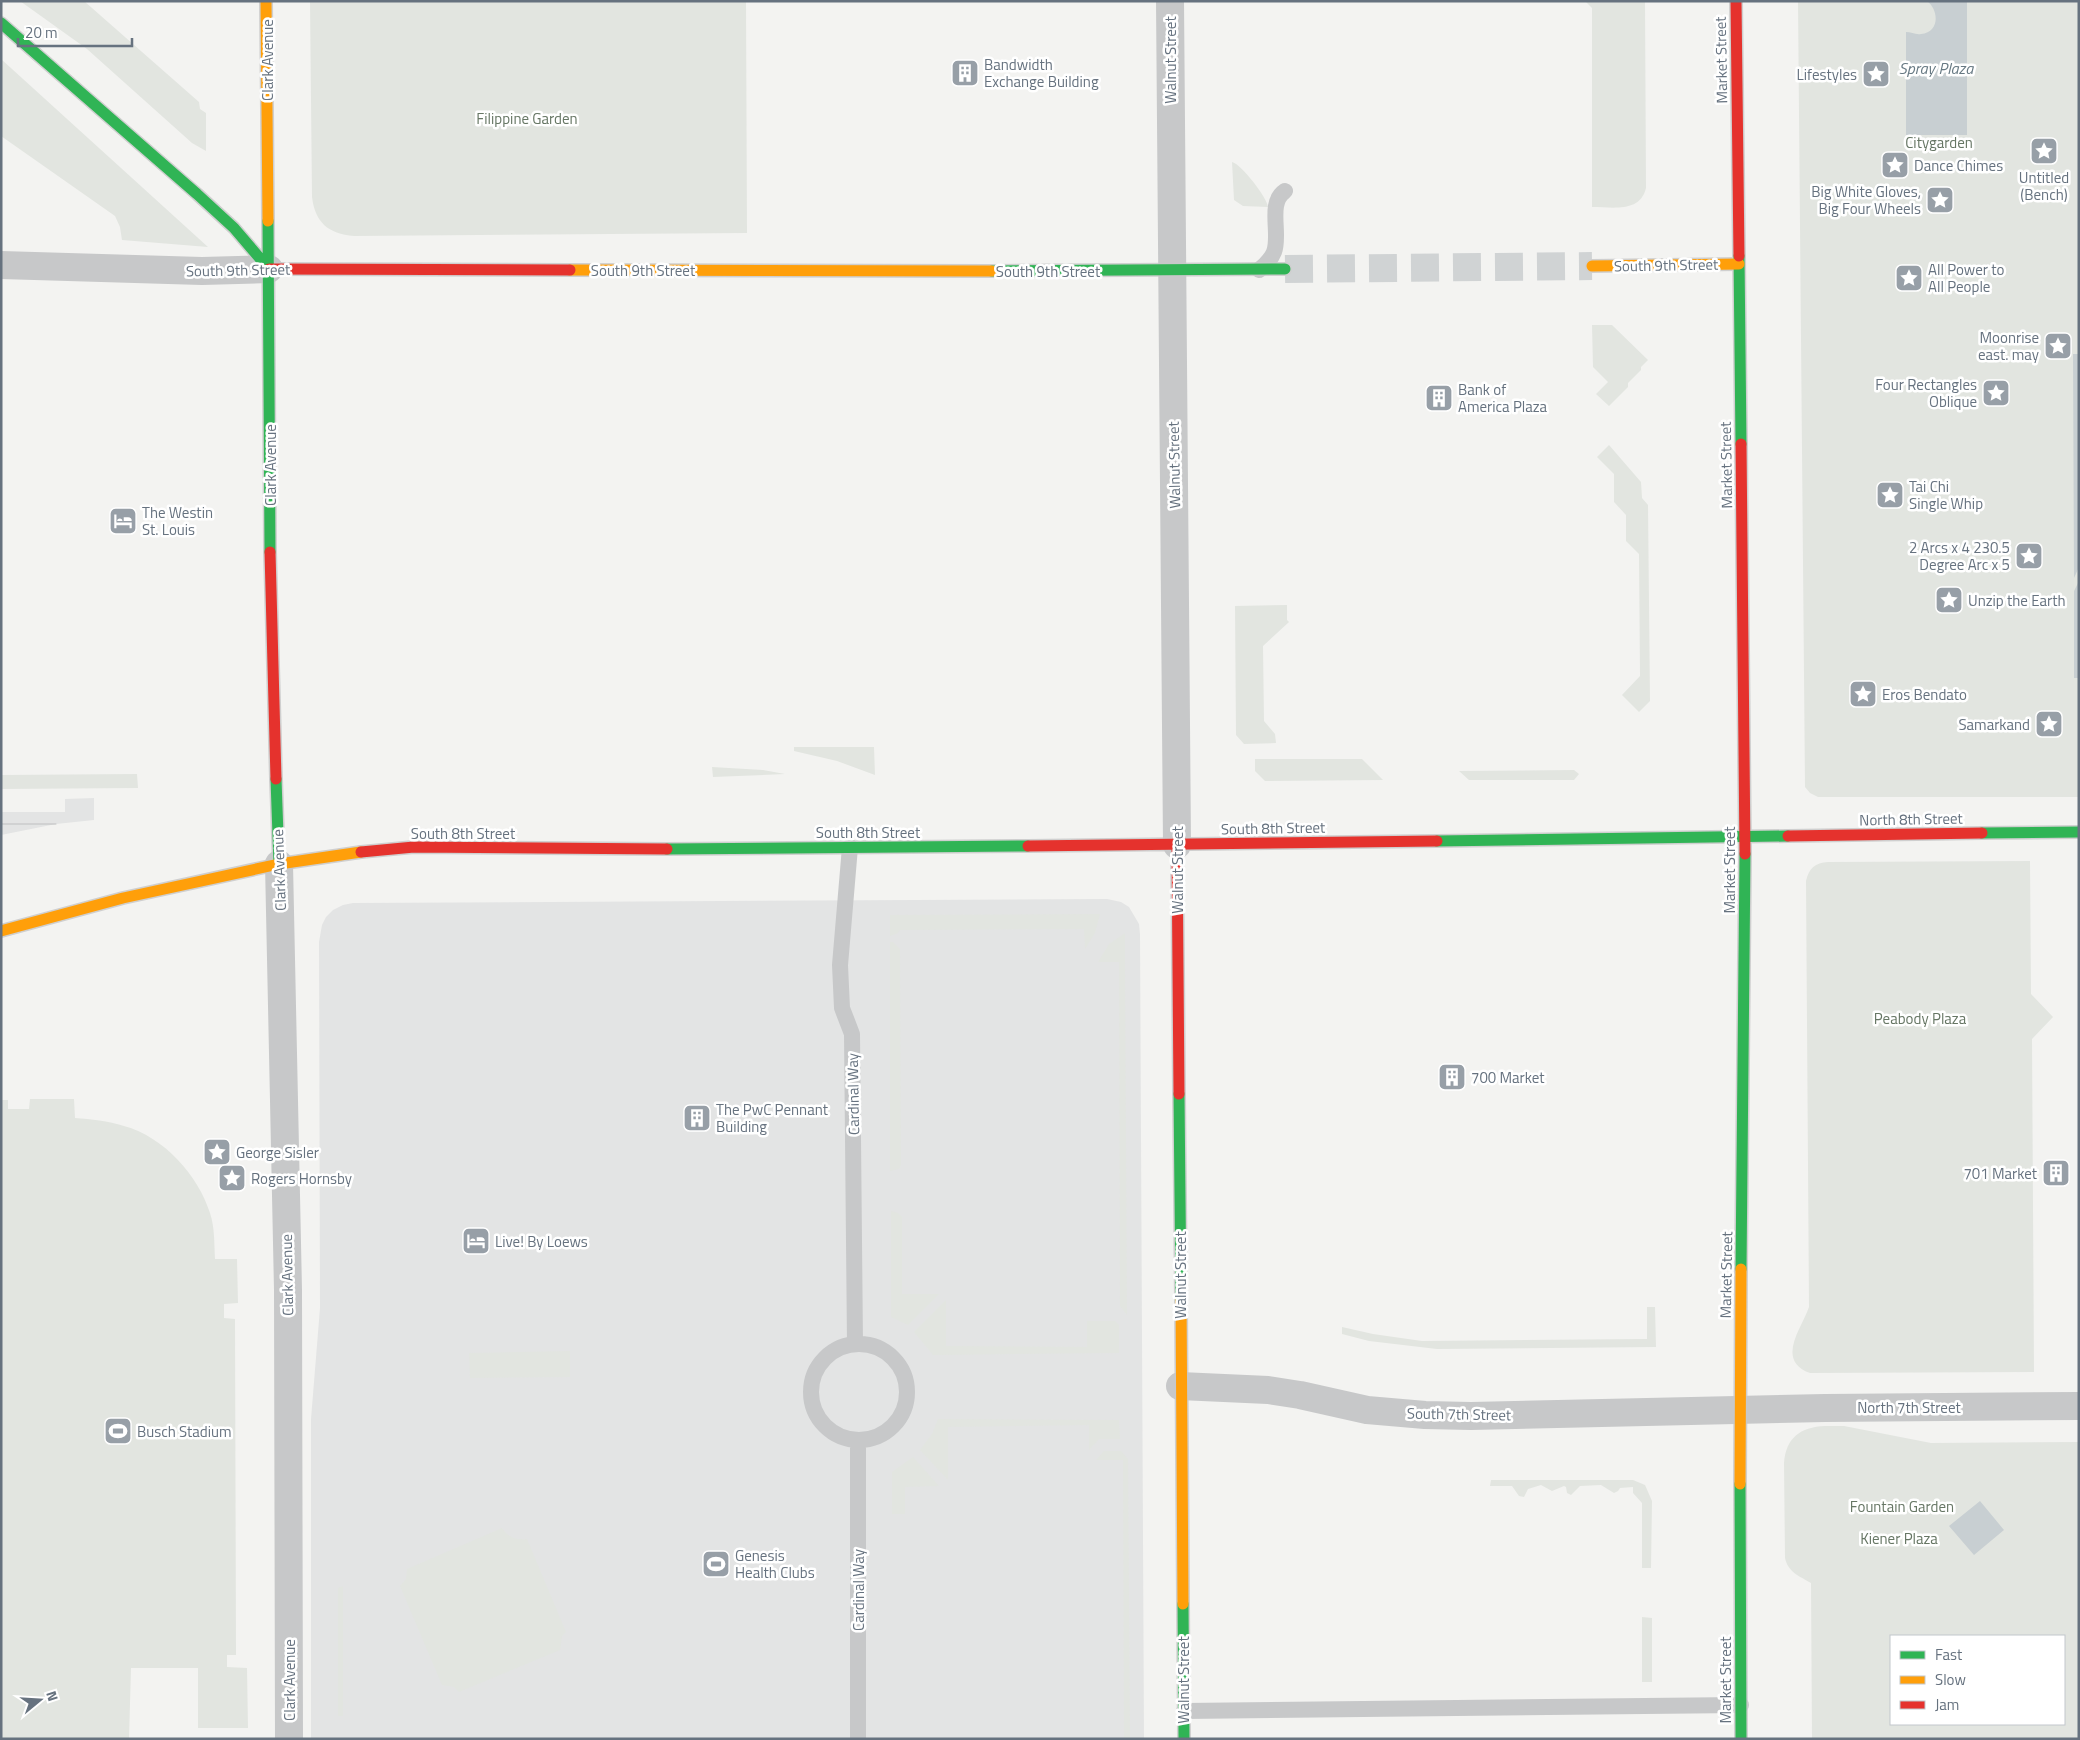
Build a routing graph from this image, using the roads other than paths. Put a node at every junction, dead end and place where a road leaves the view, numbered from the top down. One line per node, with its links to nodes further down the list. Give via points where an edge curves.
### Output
1 (266, 1): 9 (main road, Clark Avenue)
2 (1170, 1): 12 (street, Walnut Street)
3 (1736, 1): 6 (main road, Market Street)
4 (1, 23): 9 (main road, via 197,194 234,228)
5 (1285, 191): 11 (lane, via 1276,208 1274,252)
6 (1739, 264): 8 (main road, South 9th Street); 14 (main road, Market Street)
7 (1, 265): 9 (street, South 9th Street, via 202,271)
8 (1592, 266)
9 (269, 269): 12 (main road, South 9th Street); 17 (main road, Clark Avenue, via 271,625)
10 (1285, 269): 11 (main road, South 9th Street)
11 (1259, 270): 12 (main road, South 9th Street)
12 (1172, 271): 15 (street, Walnut Street)
13 (2079, 832): 14 (main road, North 8th Street)
14 (1744, 836): 15 (main road, South 8th Street); 22 (main road, Market Street)
15 (1177, 845): 16 (main road, South 8th Street); 20 (main road, Walnut Street)
16 (850, 847): 17 (main road, South 8th Street, via 414,847); 19 (lane, Cardinal Way, via 840,965 842,1008 852,1034)
17 (279, 864): 18 (main road, South 8th Street, via 123,898); 26 (street, Clark Avenue, via 288,1290)
18 (1, 931)
19 (855, 1344): 23 (lane, via 839,1348 826,1357 816,1370 811,1386 817,1417 842,1438); 23 (lane, via 885,1351 904,1374 908,1389 906,1405 888,1432 874,1439)
20 (1180, 1386): 22 (street, South 7th Street, via 1268,1390 1367,1410 1426,1415); 25 (main road, Walnut Street)
21 (2079, 1406): 22 (street, North 7th Street)
22 (1740, 1410): 24 (main road, Market Street)
23 (858, 1441): 27 (lane, Cardinal Way)
24 (1740, 1705): 25 (lane); 29 (main road, Market Street)
25 (1184, 1711): 28 (main road, Walnut Street)
26 (290, 1739)
27 (858, 1739)
28 (1184, 1739)
29 (1741, 1739)

